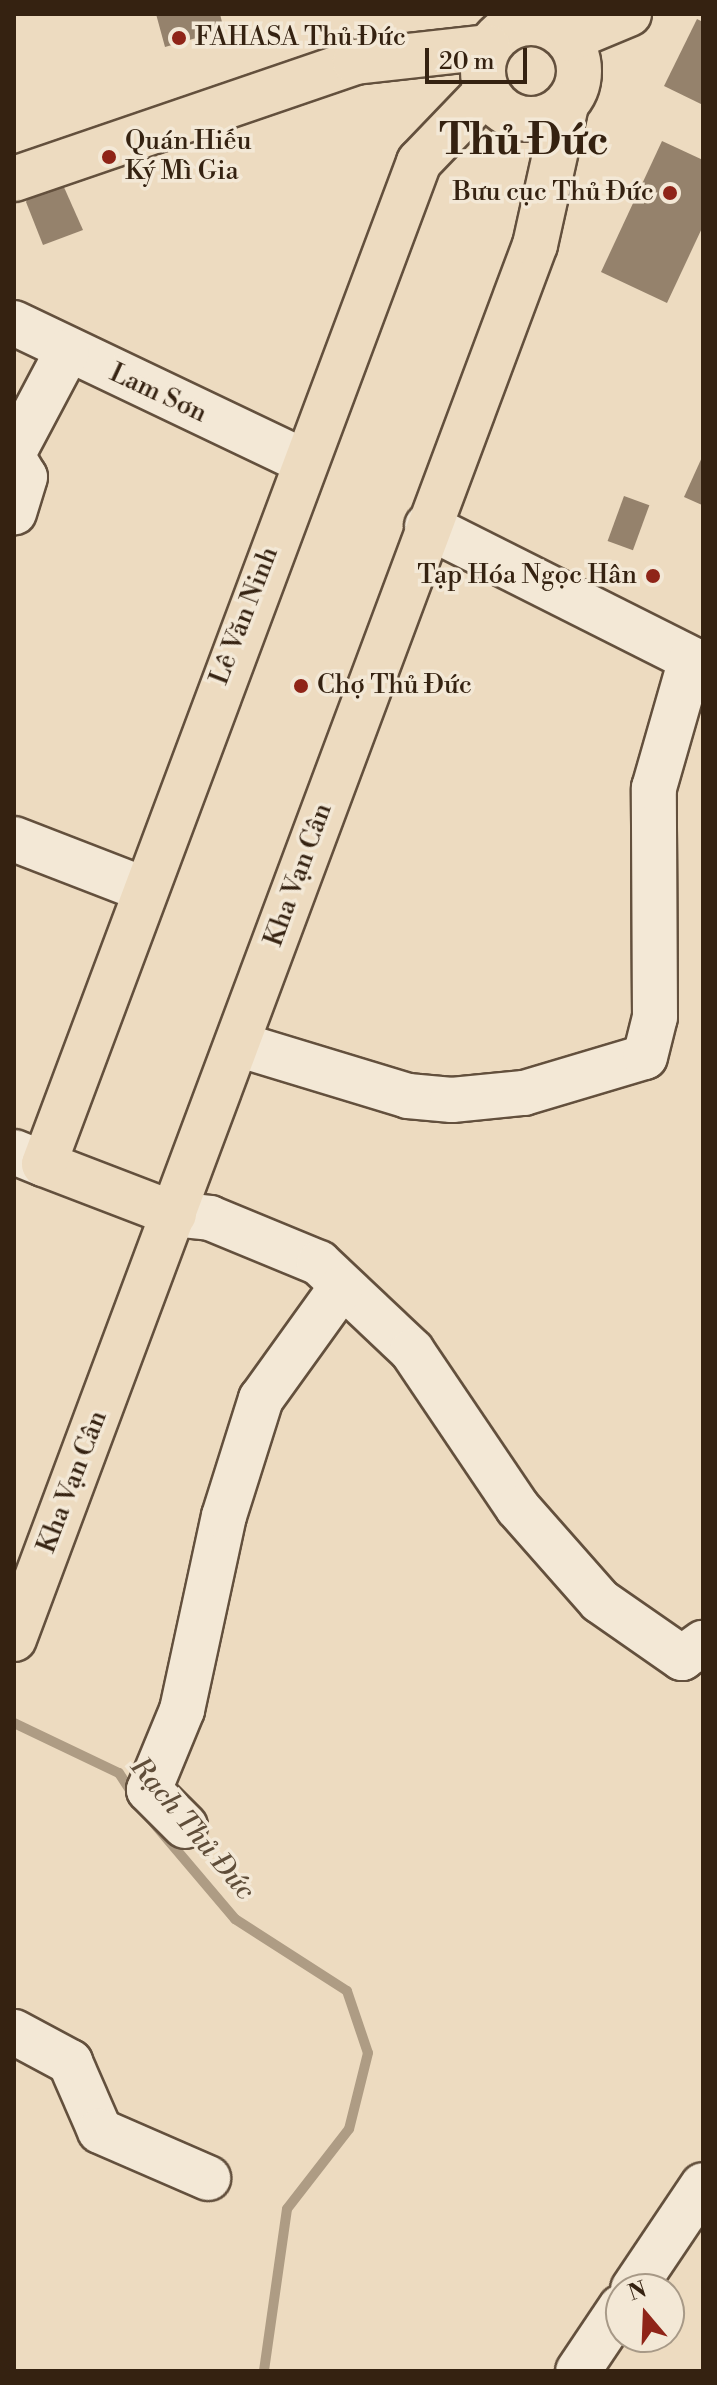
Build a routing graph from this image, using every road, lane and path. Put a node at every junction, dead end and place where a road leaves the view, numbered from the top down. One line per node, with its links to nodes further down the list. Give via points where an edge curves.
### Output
1 (629, 14): 3 (main road)
2 (505, 28): 3 (main road, via 541,23); 4 (main road); 6 (main road, via 355,62)
3 (569, 39): 5 (main road, via 579,80)
4 (487, 91): 5 (main road, via 513,116 532,119); 11 (main road, Lê Văn Ninh, via 419,162)
5 (566, 105): 13 (main road, Kha Vạn Cân, via 535,245)
6 (14, 179)
7 (14, 323): 8 (street, Lam Sơn)
8 (67, 352): 9 (street); 11 (street, Lam Sơn)
9 (14, 452)
10 (14, 459): 12 (street, via 25,477)
11 (303, 461): 16 (main road, Lê Văn Ninh)
12 (14, 512)
13 (427, 526): 14 (street); 17 (main road, Kha Vạn Cân)
14 (697, 662): 17 (street, via 654,788 655,1017 645,1057 524,1093 452,1100 408,1096)
15 (14, 839): 16 (street)
16 (143, 889): 18 (main road, Lê Văn Ninh)
17 (237, 1044): 19 (main road, Kha Vạn Cân)
18 (29, 1158): 19 (main road)
19 (174, 1214): 20 (street, via 210,1218 319,1263); 21 (main road, Kha Vạn Cân)
20 (340, 1289): 22 (street, via 412,1351 518,1508 600,1601 682,1658); 23 (street, via 261,1399 224,1516 182,1710 149,1790)
21 (14, 1639)
22 (703, 1643)
23 (185, 1826)
24 (14, 2032): 25 (street, via 70,2062 100,2131)
25 (208, 2178)
26 (703, 2185): 27 (street)
27 (644, 2273)
28 (605, 2331): 29 (street)
29 (578, 2371)

